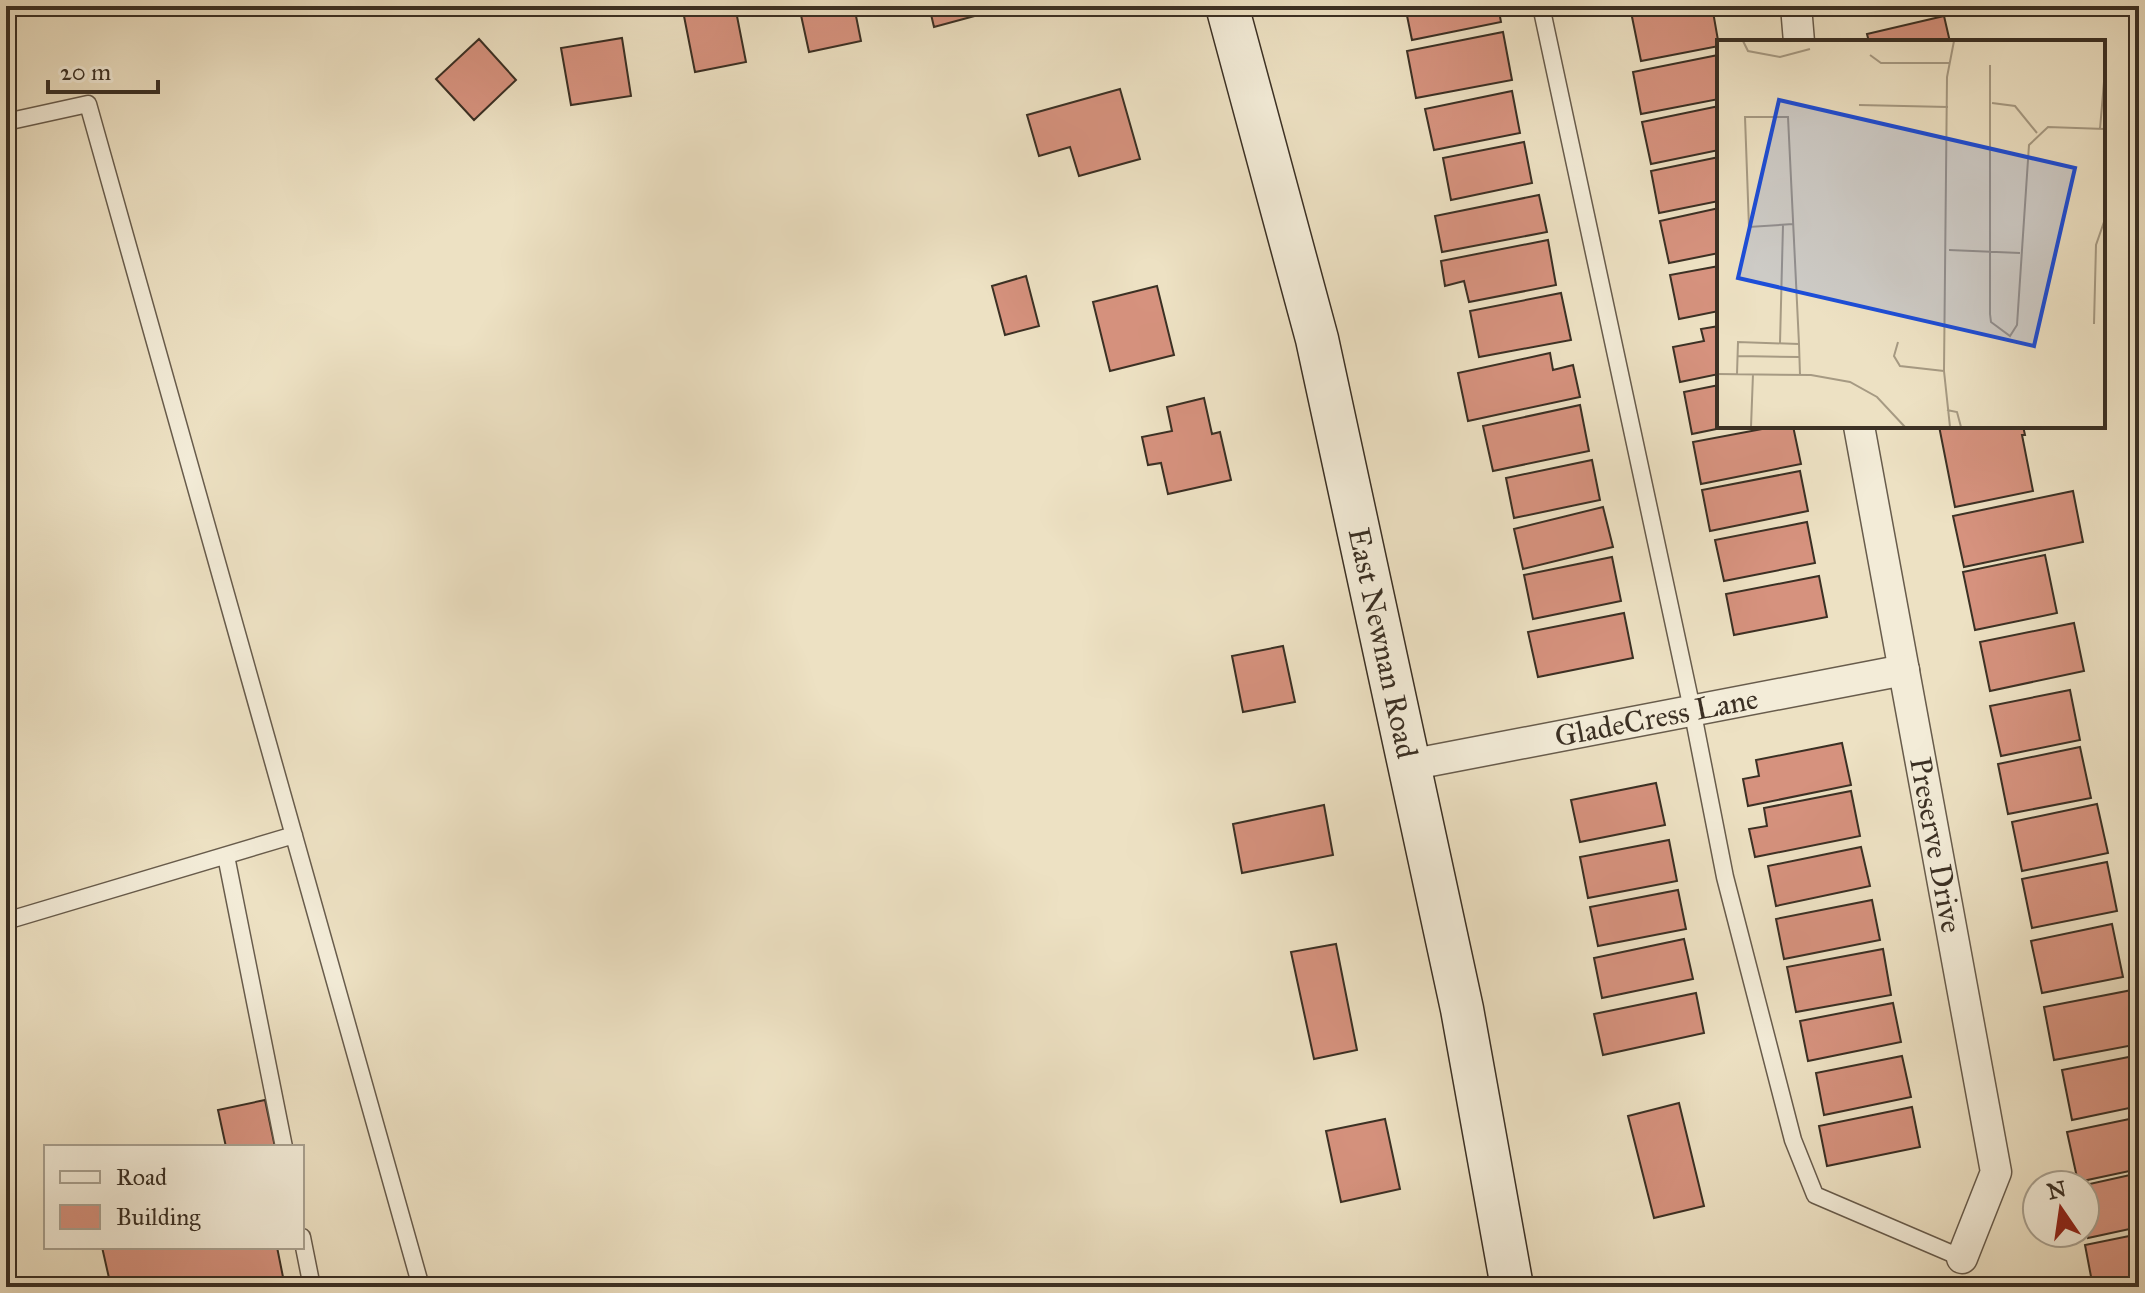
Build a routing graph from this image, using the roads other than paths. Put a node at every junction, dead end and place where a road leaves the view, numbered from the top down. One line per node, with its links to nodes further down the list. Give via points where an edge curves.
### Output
1 (1227, 6): 9 (street, East Newnan Road, via 1317,339)
2 (1541, 6): 8 (lane)
3 (1796, 6): 4 (street)
4 (1799, 40)
5 (6, 122): 10 (lane, via 88,104)
6 (1859, 428): 7 (street, Preserve Drive)
7 (1904, 670): 8 (street, GladeCress Lane); 15 (street, Preserve Drive, via 1996,1172)
8 (1692, 709): 9 (street, GladeCress Lane); 15 (lane, via 1725,877 1793,1140 1815,1195)
9 (1409, 765): 18 (street, East Newnan Road, via 1462,1009)
10 (294, 835): 11 (lane); 17 (lane)
11 (226, 856): 12 (lane); 13 (lane)
12 (6, 921)
13 (284, 1145)
14 (304, 1247): 16 (lane)
15 (1962, 1258)
16 (312, 1287)
17 (421, 1287)
18 (1512, 1287)

